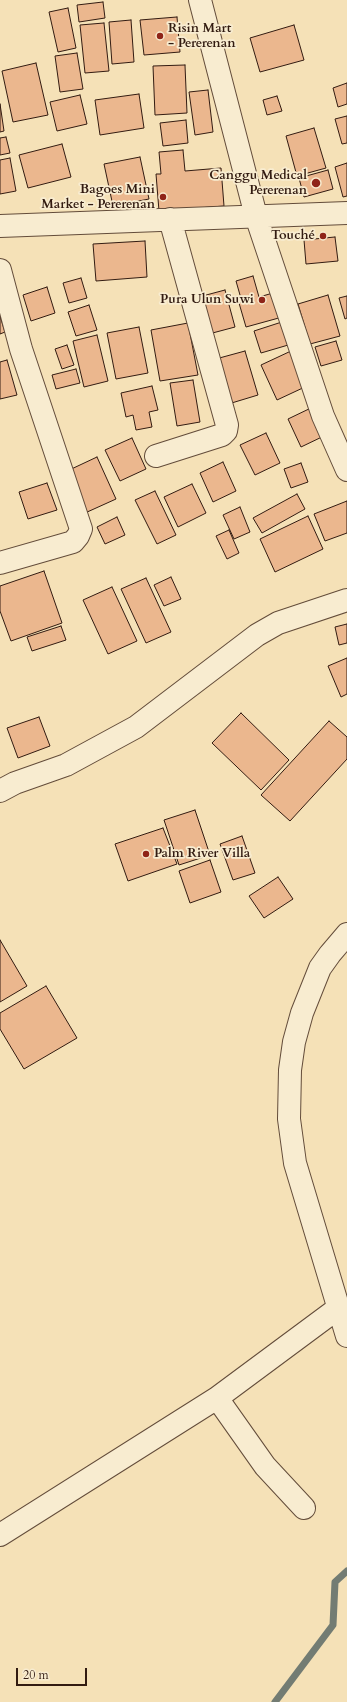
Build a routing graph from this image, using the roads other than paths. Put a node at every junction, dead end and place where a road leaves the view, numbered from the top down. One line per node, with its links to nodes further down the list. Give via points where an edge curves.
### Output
1 (200, 0): 3 (street)
2 (347, 213): 3 (street)
3 (256, 216): 4 (street); 8 (street, via 323,416)
4 (170, 219): 5 (street); 7 (street, via 227,425 222,435)
5 (0, 226)
6 (0, 270): 9 (street, via 20,349 81,529 73,542)
7 (156, 456)
8 (347, 470)
9 (0, 563)
10 (347, 600): 11 (street, via 278,623 136,727 66,765)
11 (0, 791)
12 (347, 934): 13 (street, via 320,968 302,1012 290,1070 289,1119 295,1164 327,1266)
13 (337, 1309): 14 (street); 15 (street)
14 (347, 1336)
15 (217, 1398): 16 (street, via 264,1466); 17 (street)
16 (304, 1508)
17 (0, 1535)

